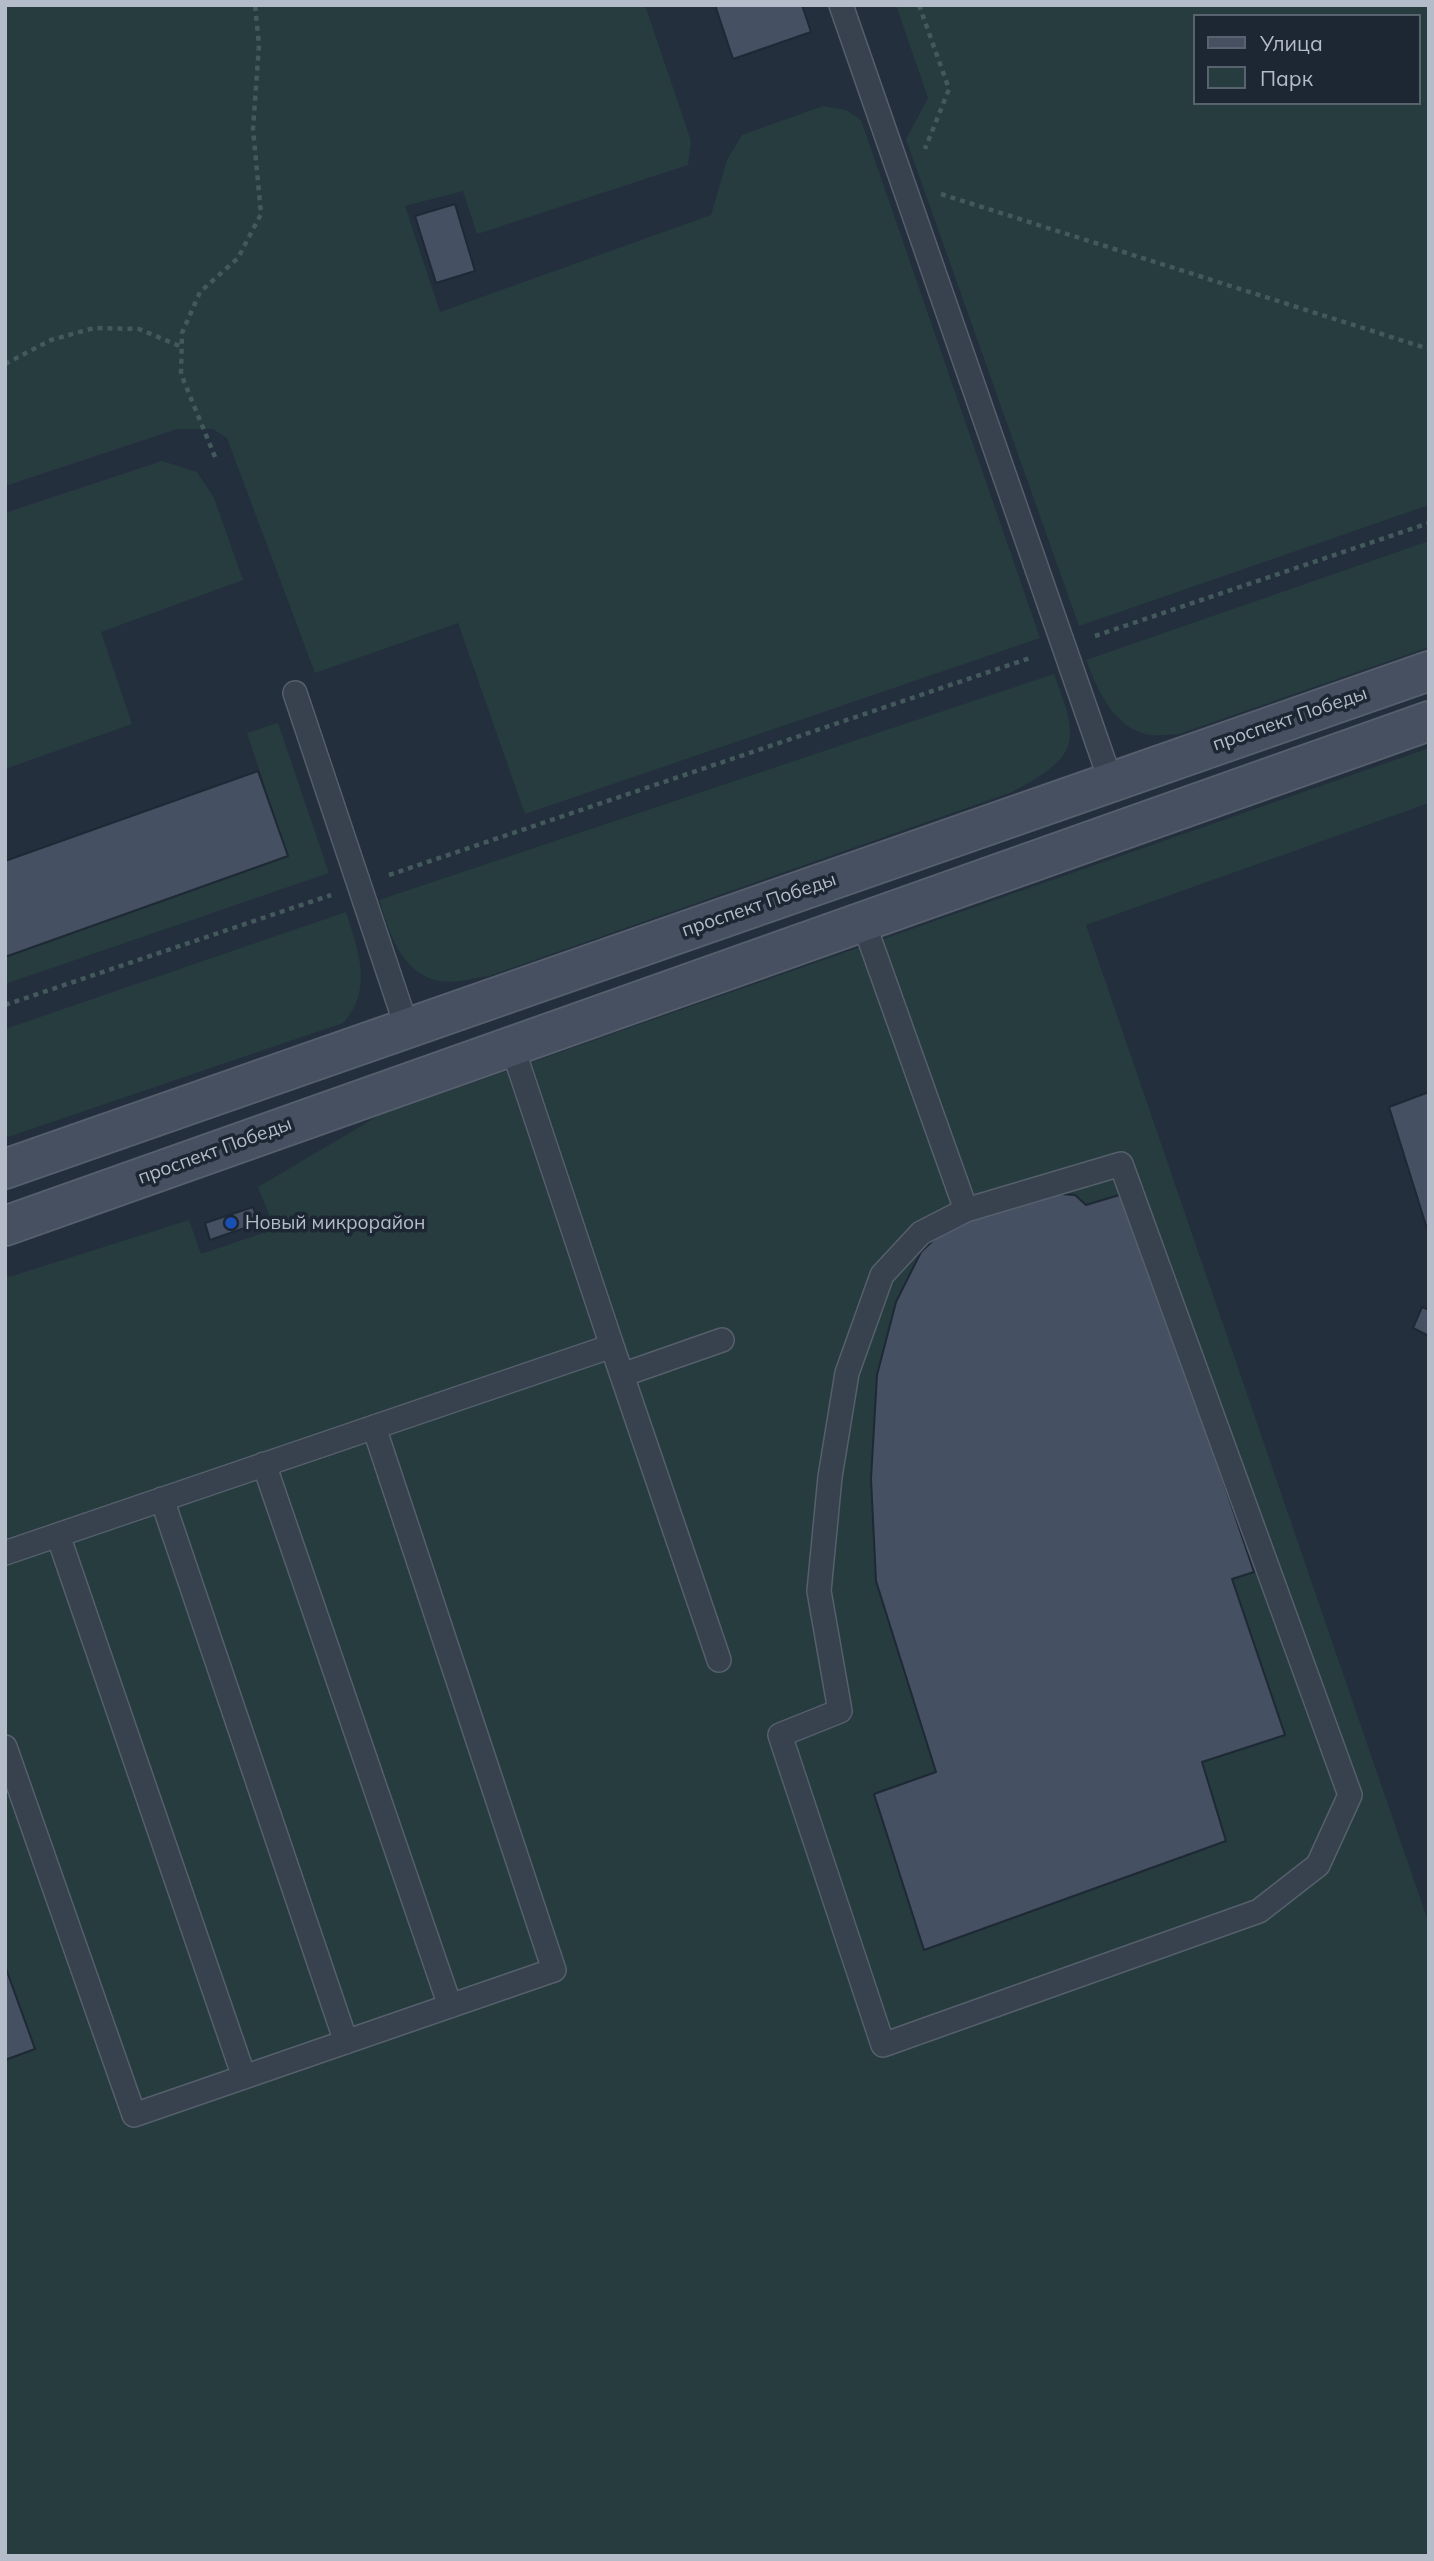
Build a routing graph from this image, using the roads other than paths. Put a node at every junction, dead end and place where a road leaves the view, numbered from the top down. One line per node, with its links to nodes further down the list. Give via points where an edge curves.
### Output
1 (841, 5): 5 (lane)
2 (1429, 670): 5 (main road, проспект Победы)
3 (295, 693): 8 (lane)
4 (1429, 720): 6 (main road, проспект Победы)
5 (1111, 782): 6 (main road); 8 (main road, проспект Победы)
6 (1126, 828): 7 (main road, проспект Победы)
7 (863, 921): 9 (main road, проспект Победы); 12 (lane)
8 (407, 1028): 10 (main road); 11 (main road, проспект Победы)
9 (512, 1046): 10 (main road, проспект Победы); 15 (lane)
10 (426, 1077): 13 (main road, проспект Победы)
11 (5, 1169)
12 (966, 1210): 12 (lane, via 1121,1164 1350,1795 1318,1865 1259,1911 883,2045 780,1735 840,1711 819,1591 830,1477 847,1373 873,1299 882,1275 921,1233)
13 (5, 1226)
14 (722, 1340): 16 (lane)
15 (612, 1346): 16 (lane); 17 (lane)
16 (622, 1375): 22 (lane)
17 (374, 1427): 18 (lane); 24 (lane, via 554,1970)
18 (264, 1464): 19 (lane); 24 (lane)
19 (162, 1499): 20 (lane); 25 (lane)
20 (58, 1535): 21 (lane); 26 (lane)
21 (5, 1553)
22 (719, 1660)
23 (5, 1746): 26 (lane, via 134,2115)
24 (450, 2006): 25 (lane)
25 (346, 2042): 26 (lane)
26 (244, 2077)

